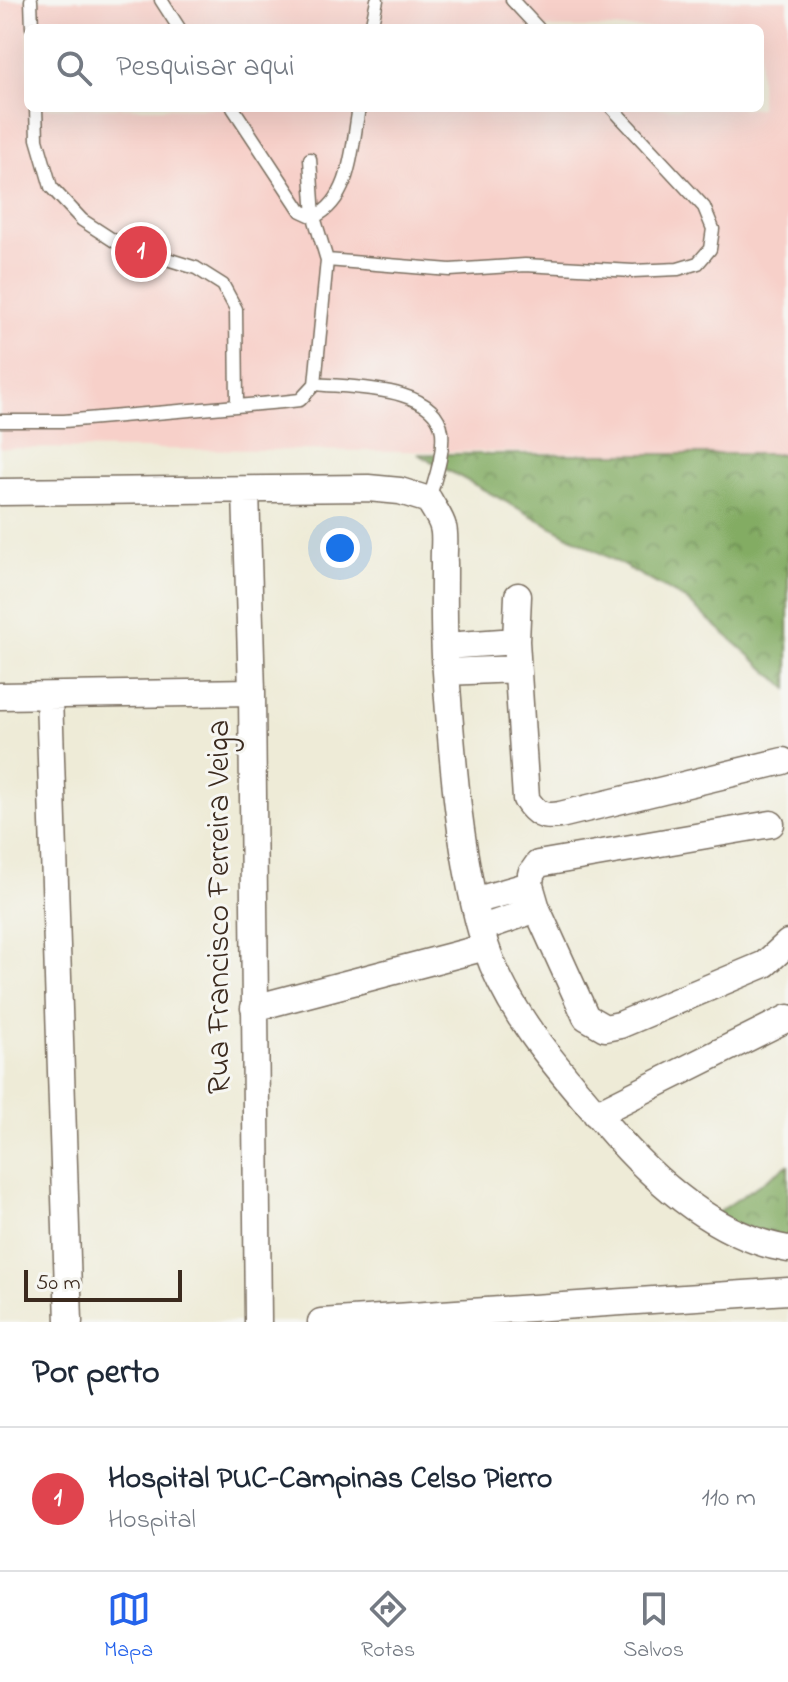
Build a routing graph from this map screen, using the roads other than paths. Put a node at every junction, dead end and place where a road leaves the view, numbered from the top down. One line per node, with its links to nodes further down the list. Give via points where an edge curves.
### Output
1 (31, 0): 5 (lane)
2 (161, 0): 6 (lane)
3 (377, 0): 7 (lane)
4 (512, 0): 8 (lane)
5 (32, 24)
6 (176, 24)
7 (372, 24)
8 (534, 24)
9 (36, 112): 17 (lane, via 37,139 51,187 82,220 119,244 196,268 223,285 236,309)
10 (236, 112): 14 (lane, via 301,211)
11 (358, 112): 14 (lane, via 341,191 329,210)
12 (616, 112): 15 (lane, via 704,207 713,229 710,249 698,263 633,271 525,265 450,270)
13 (310, 159): 14 (lane)
14 (314, 217): 15 (lane)
15 (327, 260): 16 (lane)
16 (315, 384): 17 (lane, via 300,400); 21 (lane, via 414,398 434,412 442,430)
17 (237, 404): 18 (lane, via 64,421)
18 (0, 421)
19 (246, 491): 20 (street); 21 (street, via 368,488); 27 (street, Rua Francisco Ferreira Veiga)
20 (0, 492)
21 (429, 500): 24 (street, via 443,526)
22 (518, 596): 23 (street)
23 (516, 641): 24 (street); 25 (street)
24 (445, 646): 26 (street)
25 (517, 669): 26 (street); 30 (street, via 526,799 535,813 547,817)
26 (446, 672): 33 (street)
27 (252, 692): 29 (street); 36 (street, Rua Francisco Ferreira Veiga)
28 (0, 696): 29 (street)
29 (49, 696): 42 (street)
30 (783, 761)
31 (771, 824): 32 (street, via 538,864 531,874)
32 (533, 897): 33 (street); 34 (street); 35 (street, via 586,1017 605,1028 765,964)
33 (474, 901): 34 (street)
34 (484, 938): 36 (street); 38 (street, via 512,1000 552,1065)
35 (788, 943)
36 (254, 1008): 43 (street, Rua Francisco Ferreira Veiga)
37 (788, 1018): 38 (street)
38 (596, 1114): 39 (street, via 673,1191 710,1218 757,1244)
39 (788, 1249)
40 (788, 1291): 41 (street)
41 (476, 1318): 44 (street)
42 (69, 1322)
43 (258, 1322)
44 (321, 1322)

